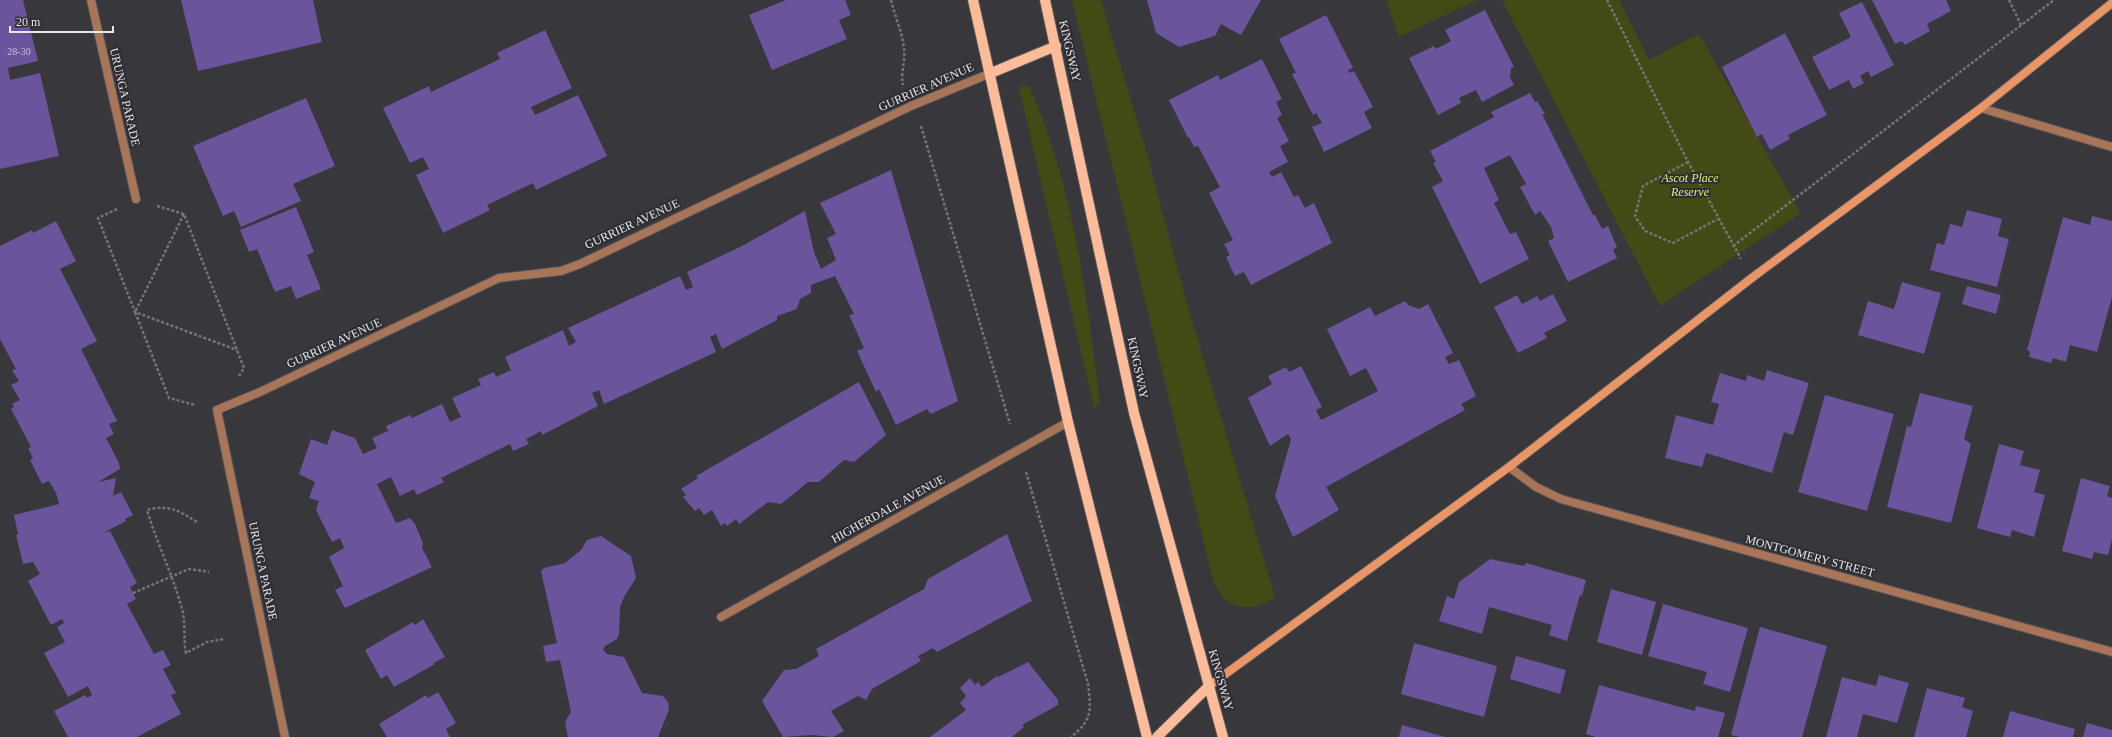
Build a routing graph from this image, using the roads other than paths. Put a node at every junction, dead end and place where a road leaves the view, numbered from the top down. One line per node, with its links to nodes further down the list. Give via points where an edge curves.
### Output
1 (91, 0): 9 (street, URUNGA PARADE)
2 (973, 0): 6 (main road)
3 (1045, 0): 5 (main road, KINGSWAY)
4 (2112, 3): 7 (street)
5 (1056, 46): 6 (main road, GURRIER AVENUE); 15 (main road, KINGSWAY, via 1134,413)
6 (991, 73): 10 (street, GURRIER AVENUE, via 911,106 580,264 561,271 499,278 267,389); 11 (main road)
7 (1981, 108): 8 (street); 12 (street, via 1753,277)
8 (2112, 147)
9 (136, 199)
10 (216, 410): 16 (street, URUNGA PARADE)
11 (1068, 422): 13 (street, HIGHERDALE AVENUE); 17 (main road)
12 (1509, 467): 14 (street, MONTGOMERY STREET, via 1536,487 1561,499); 15 (street)
13 (721, 617)
14 (2112, 652)
15 (1209, 686): 18 (main road); 19 (main road, KINGSWAY)
16 (285, 737)
17 (1147, 737)
18 (1157, 737)
19 (1223, 737)

